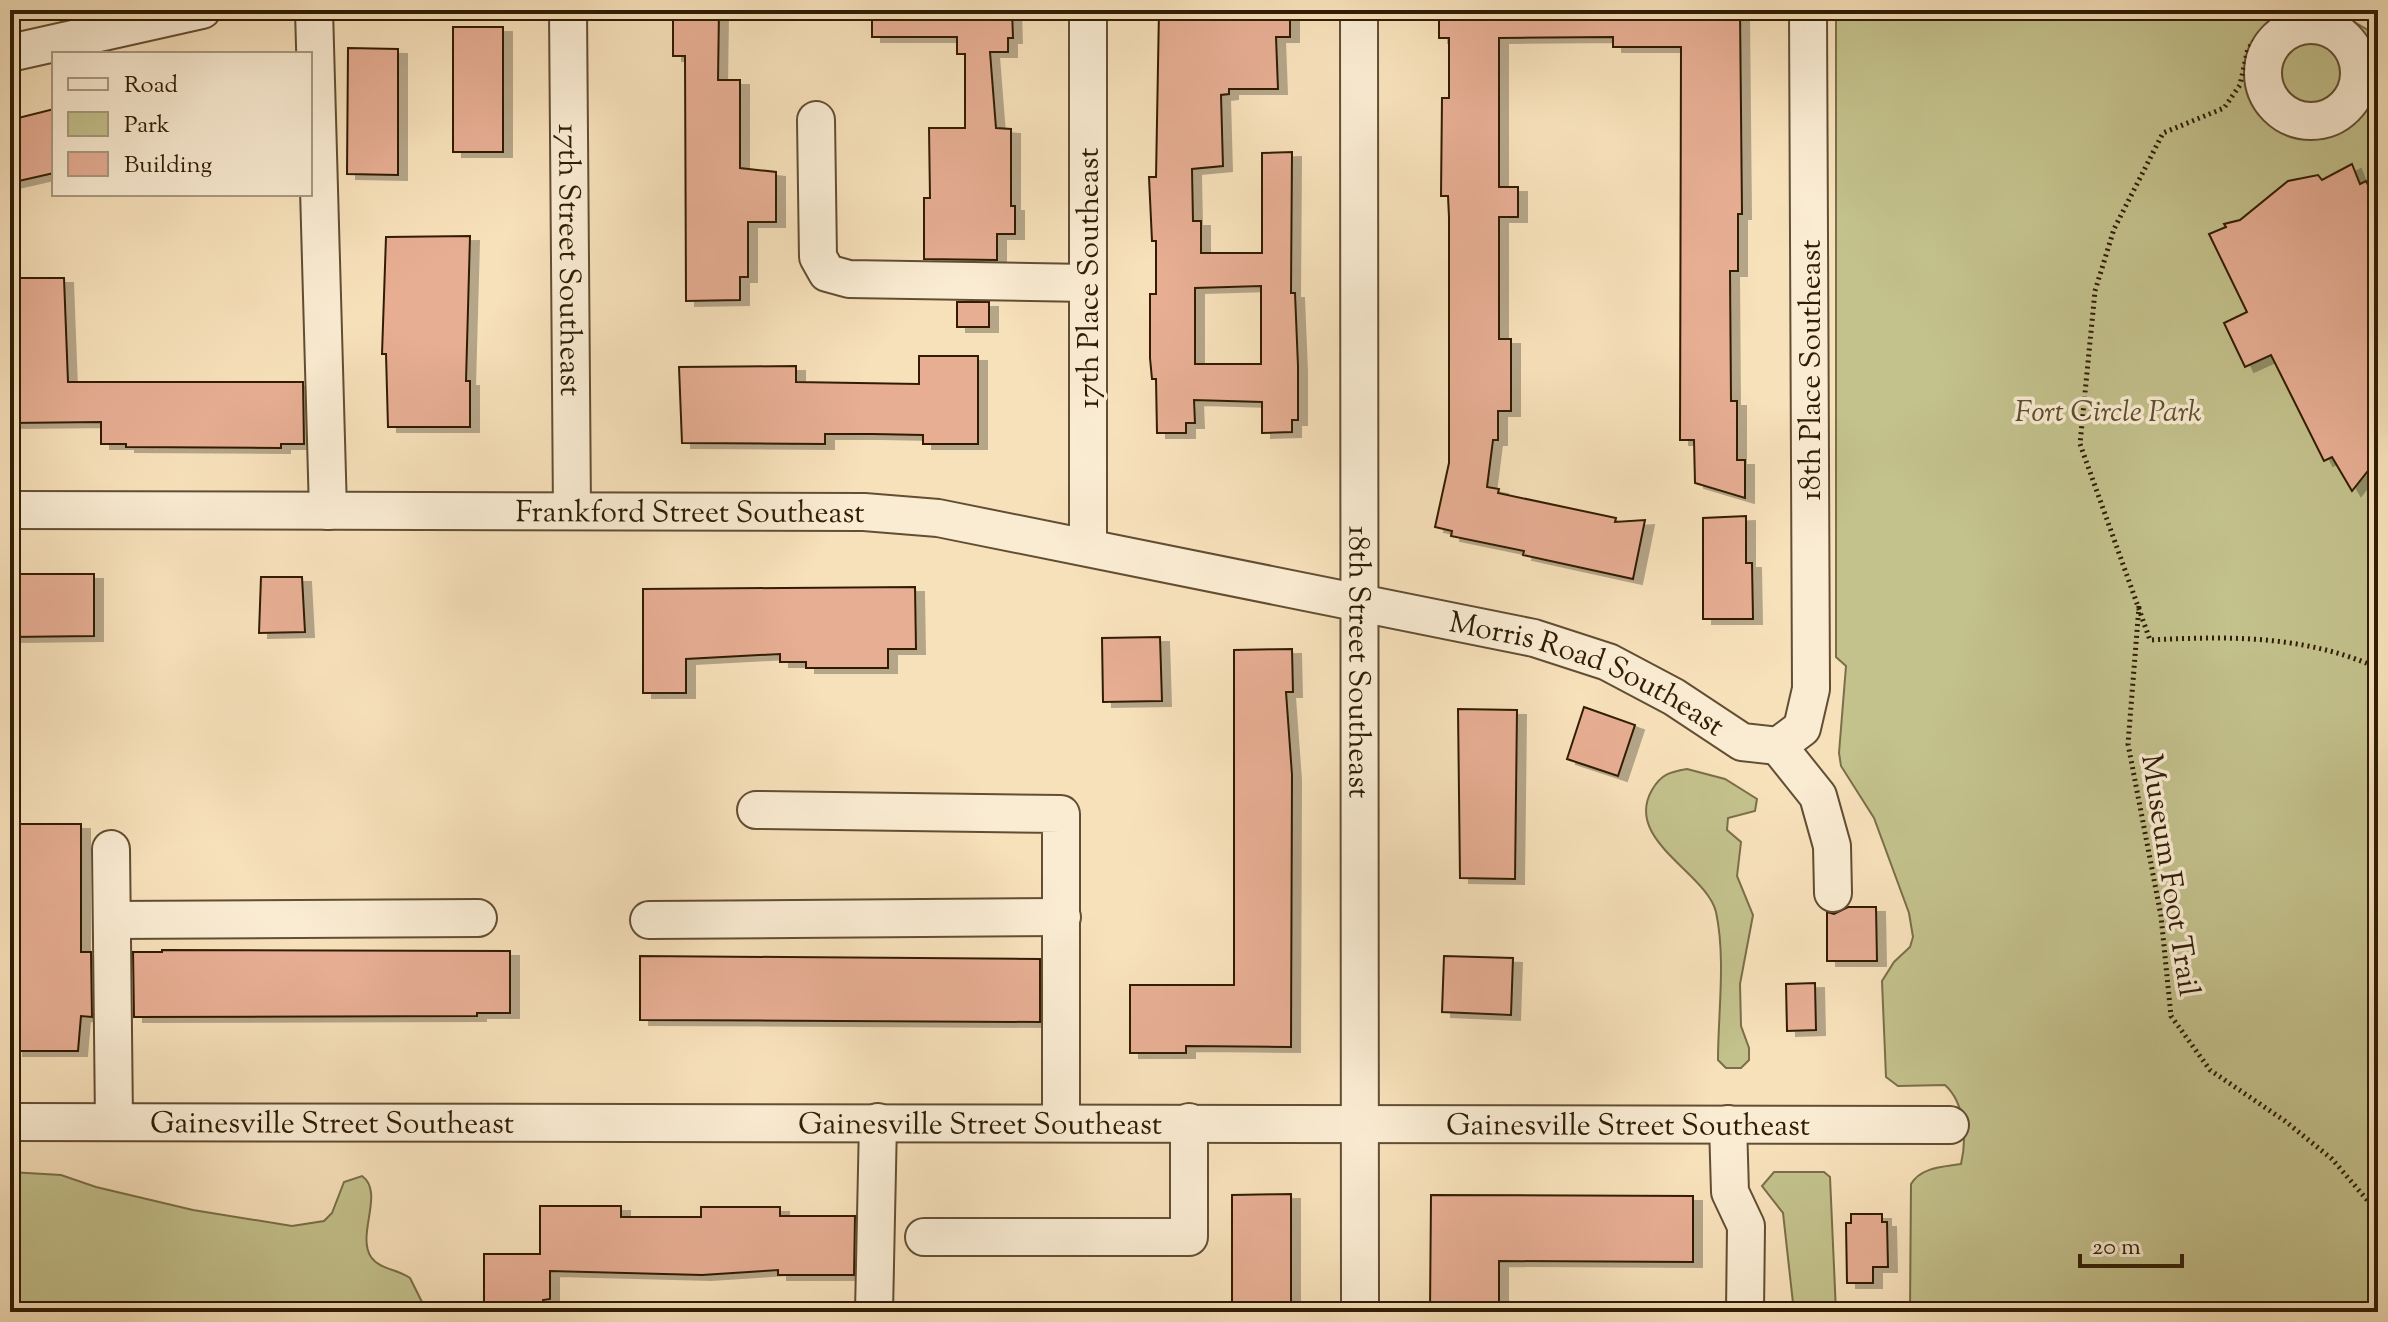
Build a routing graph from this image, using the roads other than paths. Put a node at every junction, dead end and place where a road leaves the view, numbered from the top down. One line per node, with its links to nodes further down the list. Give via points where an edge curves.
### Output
1 (202, 10): 7 (street)
2 (314, 10): 11 (street)
3 (568, 10): 12 (street, 17th Street Southeast)
4 (1088, 10): 9 (street, 17th Place Southeast)
5 (1359, 10): 14 (street, 18th Street Southeast)
6 (1808, 10): 15 (street, 18th Place Southeast, via 1811,689)
7 (10, 53)
8 (816, 120): 9 (street, via 818,257 827,273 849,279)
9 (1088, 283): 13 (street, 17th Place Southeast)
10 (10, 510): 11 (street, Frankford Street Southeast)
11 (328, 511): 12 (street, Frankford Street Southeast)
12 (572, 511): 13 (street, Frankford Street Southeast, via 864,512 938,518)
13 (1088, 547): 14 (street, Frankford Street Southeast)
14 (1360, 602): 15 (street, Morris Road Southeast, via 1497,629 1608,662 1742,742); 28 (street, 18th Street Southeast)
15 (1790, 737): 18 (street, via 1818,796 1832,846)
16 (756, 810): 19 (street, via 1061,814)
17 (111, 849): 21 (street)
18 (1833, 893)
19 (1062, 917): 22 (street); 26 (street)
20 (478, 918): 21 (street)
21 (112, 920): 24 (street)
22 (649, 920)
23 (10, 1122): 24 (street, Gainesville Street Southeast)
24 (114, 1122): 25 (street, Gainesville Street Southeast)
25 (878, 1122): 26 (street, Gainesville Street Southeast); 32 (street)
26 (1061, 1122): 27 (street, Gainesville Street Southeast)
27 (1189, 1122): 28 (street, Gainesville Street Southeast); 31 (street, via 1189,1237)
28 (1361, 1122): 29 (street, Gainesville Street Southeast); 33 (street, 18th Street Southeast)
29 (1728, 1124): 30 (street, Gainesville Street Southeast); 34 (street, via 1730,1192 1746,1226)
30 (1950, 1125)
31 (924, 1237)
32 (874, 1312)
33 (1360, 1312)
34 (1745, 1312)

